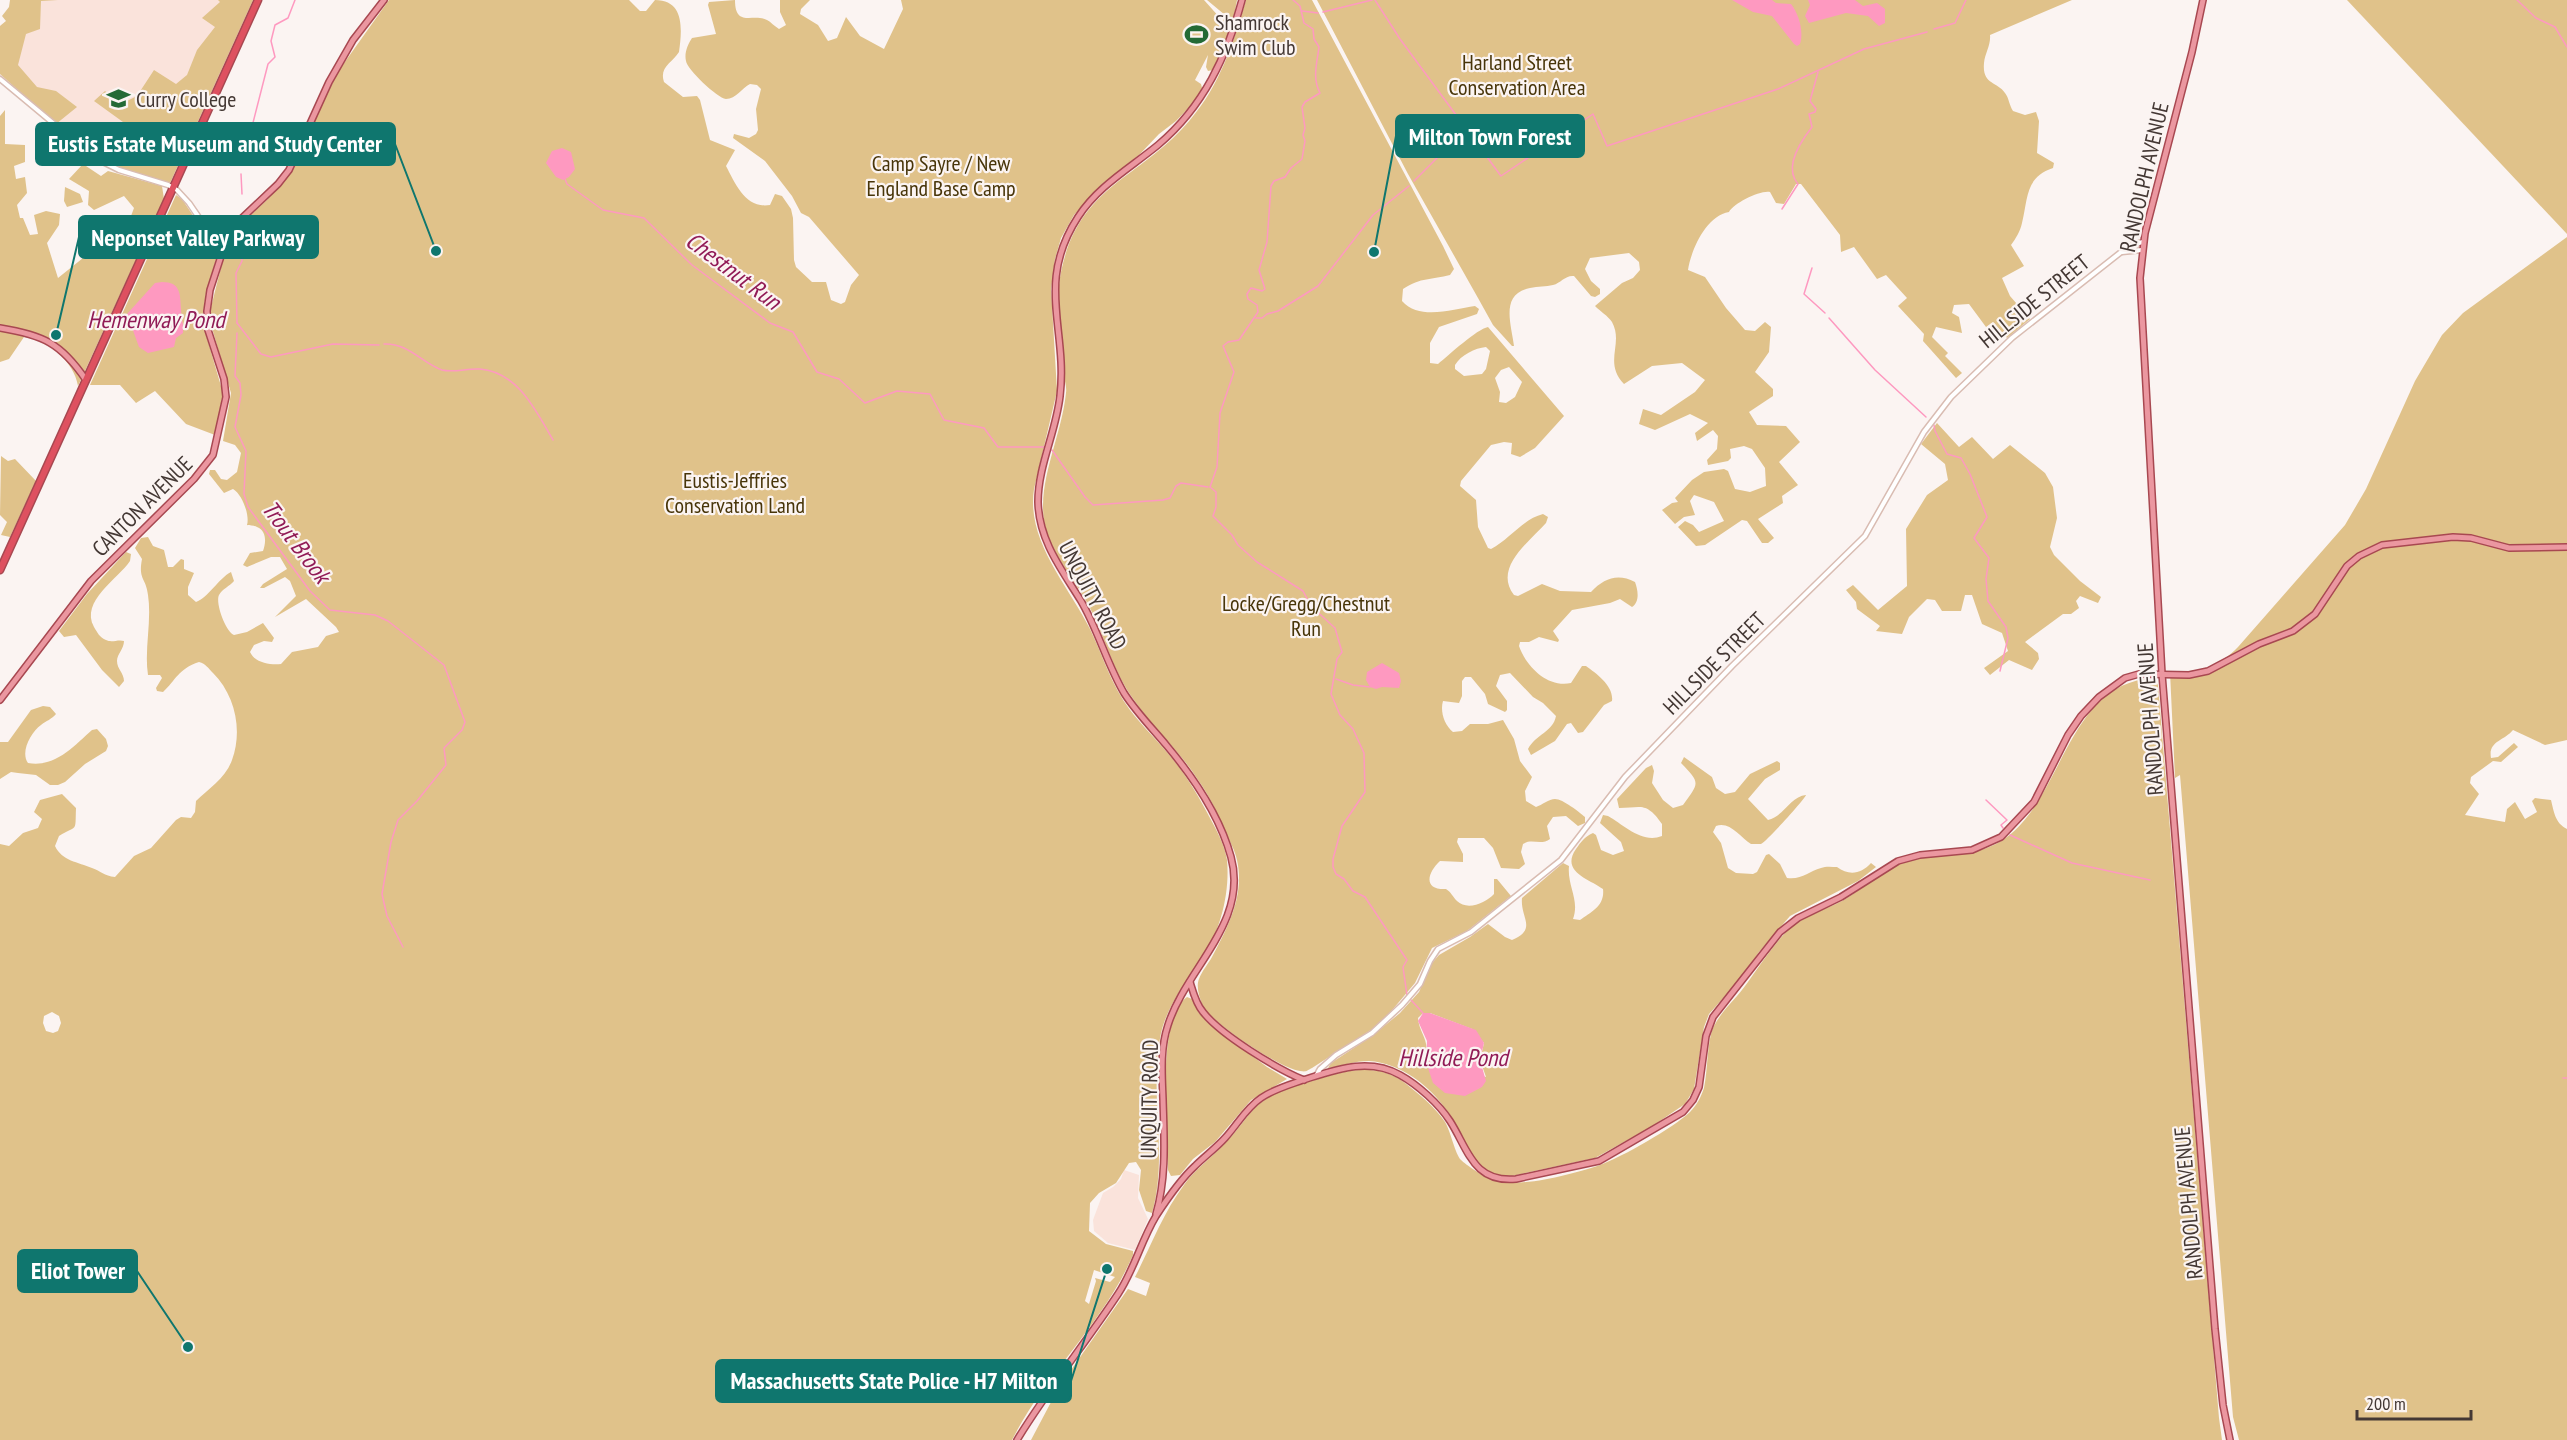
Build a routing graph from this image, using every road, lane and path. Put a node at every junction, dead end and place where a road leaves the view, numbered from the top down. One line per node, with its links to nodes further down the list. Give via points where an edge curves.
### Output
1 (258, 0): 6 (highway)
2 (384, 0): 8 (main road, CANTON AVENUE, via 353,40 326,88 292,164 278,184 240,219)
3 (1242, 0): 17 (main road, UNQUITY ROAD, via 1224,56 1197,104 1167,137 1096,195 1078,218 1064,246 1055,295 1061,395 1038,496 1047,544 1091,620 1123,690 1194,782 1230,853 1234,884 1230,907 1215,942)
4 (2203, 0): 7 (main road, RANDOLPH AVENUE)
5 (0, 79): 6 (street, via 95,158)
6 (173, 187): 8 (street); 12 (highway)
7 (2143, 242): 9 (main road, RANDOLPH AVENUE); 10 (street, HILLSIDE STREET, via 2132,243)
8 (224, 247): 16 (main road, CANTON AVENUE, via 207,310 208,330 226,393 213,455 87,586)
9 (2142, 250): 10 (street, HILLSIDE STREET); 15 (main road, RANDOLPH AVENUE)
10 (2119, 253): 18 (street, HILLSIDE STREET, via 2012,338 1951,397 1924,432 1865,536 1625,777 1563,857 1471,932 1438,949 1405,1003 1372,1033 1333,1058)
11 (0, 328): 12 (main road, via 51,342 69,357)
12 (86, 380): 14 (highway)
13 (2567, 547): 15 (main road, via 2509,548 2453,537 2382,545 2349,564 2318,610 2293,631 2212,670 2192,675)
14 (0, 570)
15 (2162, 674): 18 (main road, via 2129,676 2087,709 2067,735 2034,802 2001,837 1972,850 1904,859 1786,927 1712,1019 1706,1036 1701,1083 1691,1104 1672,1120 1607,1158 1516,1179 1495,1178 1474,1164 1446,1116 1401,1076 1362,1066); 22 (main road, RANDOLPH AVENUE, via 2212,1294)
16 (0, 700)
17 (1190, 982): 19 (main road, via 1198,1006 1211,1020 1272,1065); 20 (main road, UNQUITY ROAD, via 1174,1009 1163,1043 1164,1162)
18 (1316, 1076): 19 (main road)
19 (1304, 1080): 20 (main road, via 1254,1103 1223,1141 1188,1173)
20 (1154, 1221): 21 (main road, via 1118,1294)
21 (1017, 1440)
22 (2230, 1440)

